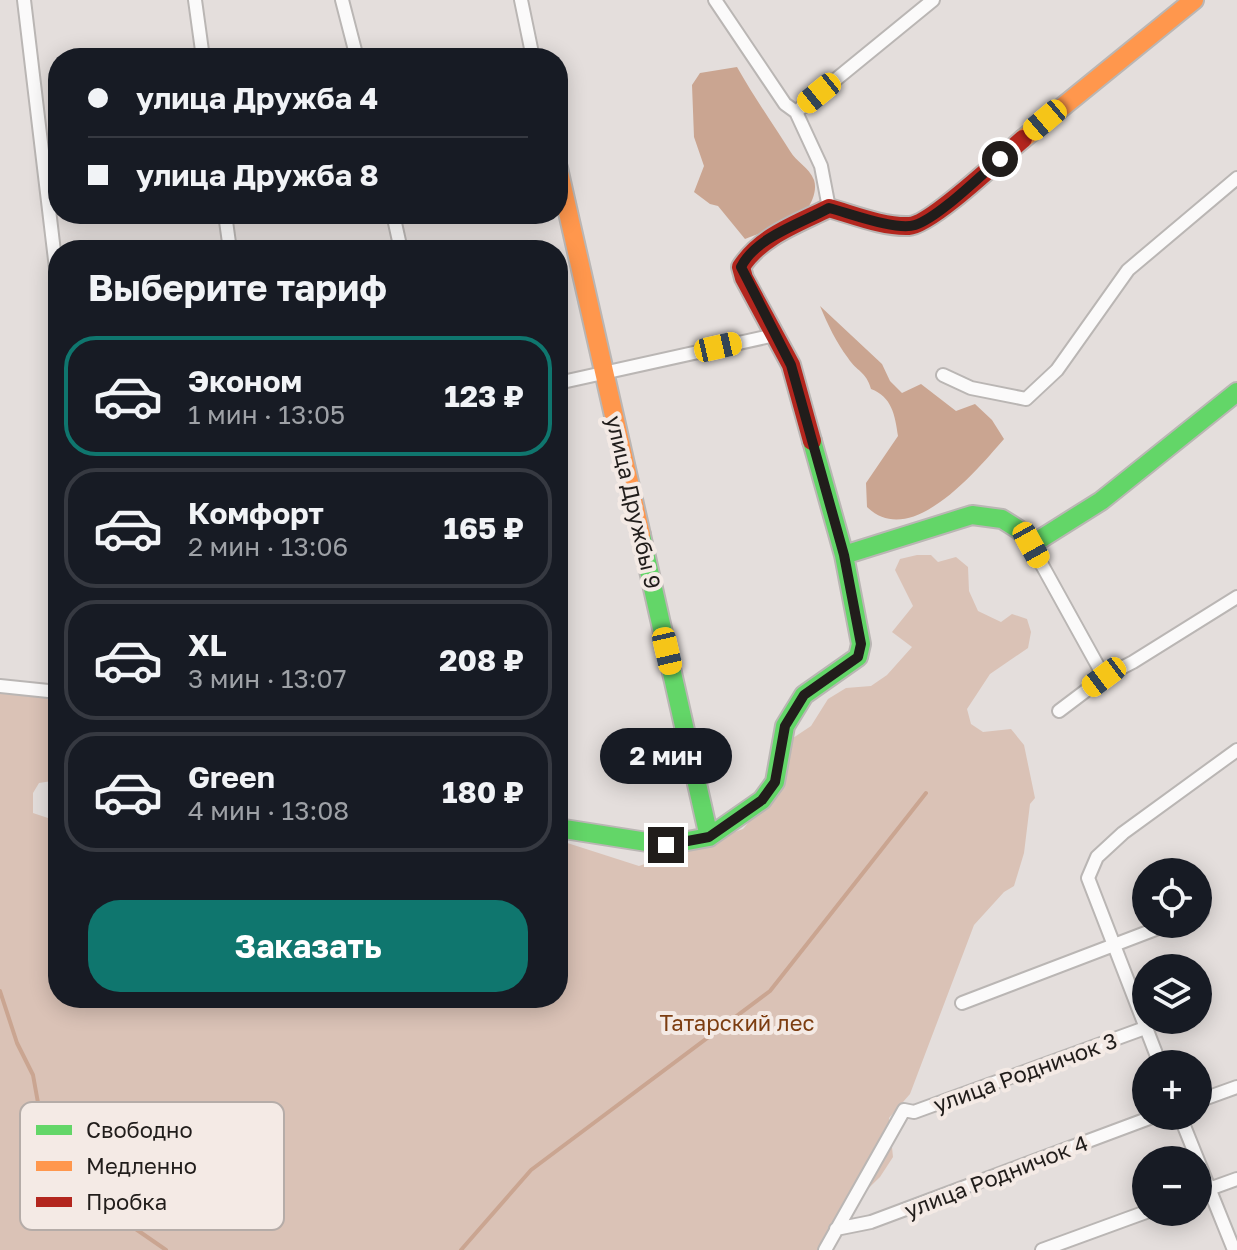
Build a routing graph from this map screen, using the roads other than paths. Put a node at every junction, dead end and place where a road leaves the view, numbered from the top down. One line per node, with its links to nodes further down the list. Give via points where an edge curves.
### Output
1 (24, 0): 13 (street)
2 (195, 0): 8 (street)
3 (342, 0): 9 (street)
4 (521, 0): 10 (street)
5 (715, 0): 11 (street, via 785,104)
6 (933, 0): 11 (street)
7 (1194, 0): 14 (street, via 931,217 913,226 894,225)
8 (202, 48)
9 (354, 48)
10 (531, 48)
11 (796, 112): 14 (street, via 821,166)
12 (1237, 178): 18 (street, via 1128,270 1057,370 1026,399 971,388)
13 (48, 201)
14 (829, 208): 16 (street, via 756,247 741,267)
15 (568, 211): 17 (street, улица Дружбы 9)
16 (775, 335): 17 (street); 22 (street, via 791,365)
17 (605, 372): 19 (street); 30 (street, улица Дружбы 9)
18 (943, 375)
19 (568, 381)
20 (1237, 392): 21 (street, via 1101,501)
21 (1031, 545): 22 (street, via 1002,519 972,515); 24 (street)
22 (844, 555): 30 (street, via 861,644 858,657 804,695 785,726 775,782 762,800)
23 (1237, 597): 24 (street)
24 (1104, 677): 27 (street)
25 (0, 686): 26 (street)
26 (48, 691)
27 (1059, 711)
28 (1237, 750): 32 (street, via 1097,857 1088,878)
29 (568, 830): 30 (street, via 666,845)
30 (709, 837)
31 (1132, 938): 32 (street)
32 (1114, 945): 33 (street); 34 (street)
33 (1132, 993)
34 (962, 1003)
35 (1132, 1033): 43 (street, улица Родничок 3, via 914,1112 904,1110)
36 (1237, 1087): 37 (street)
37 (1212, 1096)
38 (1132, 1125): 43 (street, улица Родничок 4, via 871,1222)
39 (1237, 1179): 40 (street)
40 (1212, 1187)
41 (1212, 1206): 46 (street)
42 (1132, 1217): 45 (street)
43 (836, 1229): 44 (street)
44 (825, 1250)
45 (1042, 1250)
46 (1234, 1250)

